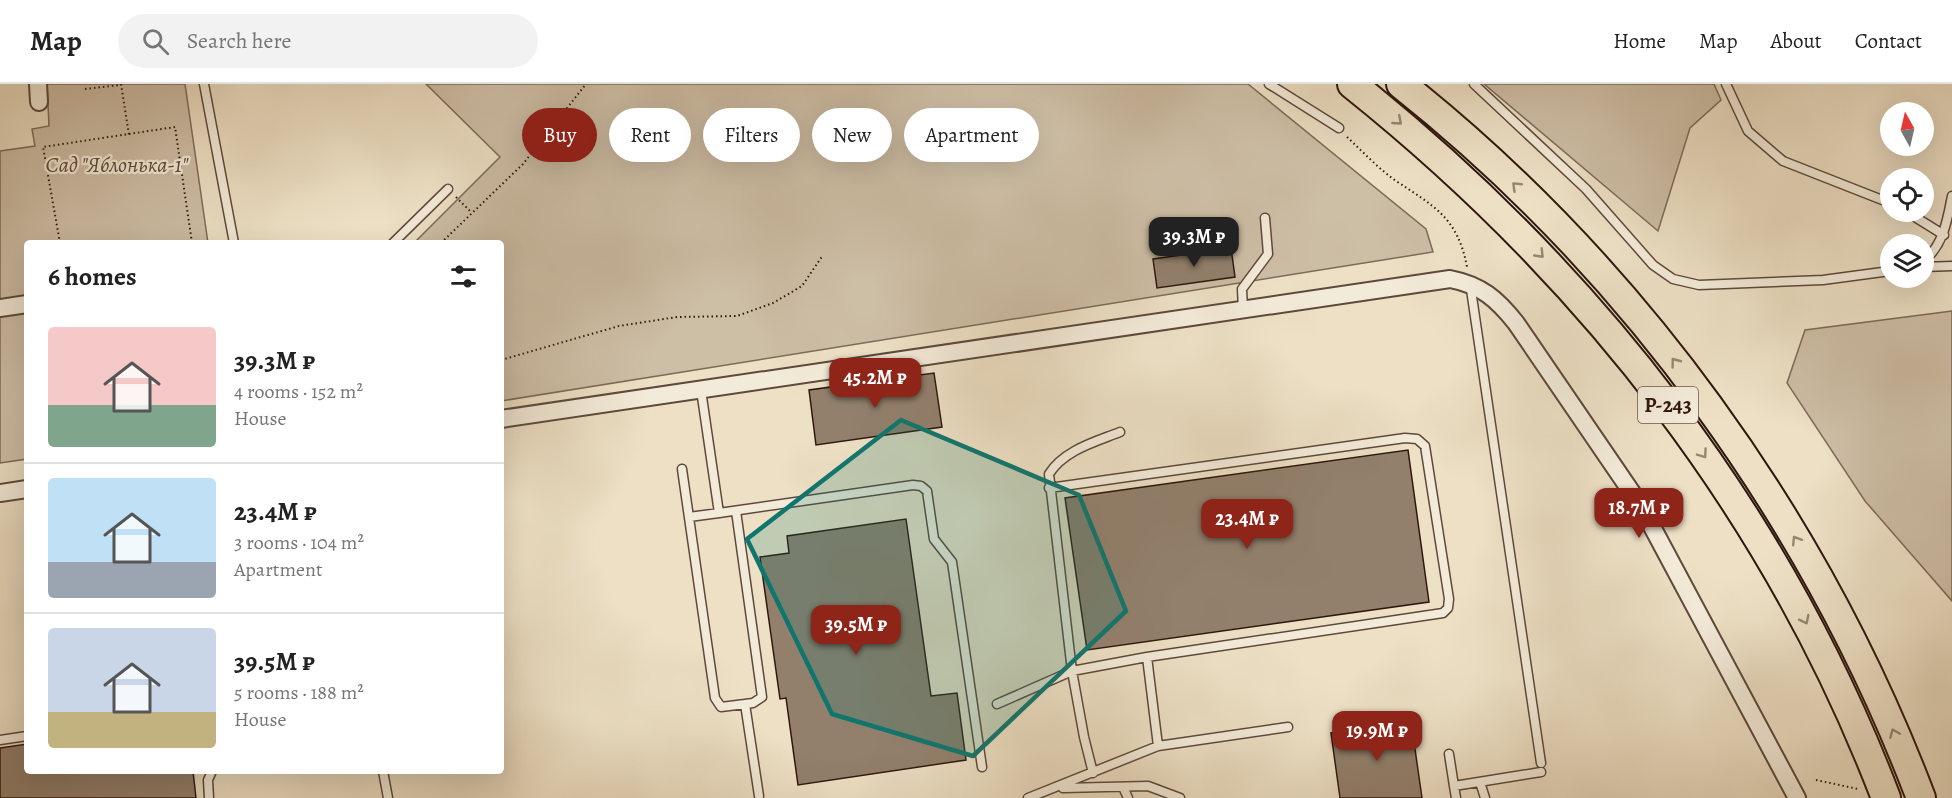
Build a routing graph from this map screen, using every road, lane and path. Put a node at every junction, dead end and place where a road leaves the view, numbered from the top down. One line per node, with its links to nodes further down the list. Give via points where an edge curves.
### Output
1 (38, 84): 11 (street)
2 (122, 84): 10 (path); 13 (path)
3 (204, 84): 23 (lane)
4 (586, 84): 17 (path, via 524,164)
5 (1269, 84): 12 (lane)
6 (1352, 84): 75 (highway, Р-243, one-way to 75, via 1451,167 1539,252 1655,387 1719,476 1776,567 1846,703)
7 (1401, 84): 65 (highway, Р-243, one-way to 7, via 1875,691 1828,596 1771,500 1710,410 1651,331 1593,264 1486,158)
8 (1474, 84): 30 (lane, via 1586,189 1653,265 1673,279 1699,285 1823,280)
9 (1726, 84): 16 (lane, via 1748,131 1783,161)
10 (85, 89)
11 (39, 102)
12 (1339, 128): 31 (path, via 1379,167 1441,211 1464,249)
13 (129, 135): 21 (path, via 43,147); 22 (path, via 175,127)
14 (448, 189): 17 (path); 24 (lane)
15 (1952, 196): 20 (lane)
16 (1880, 199)
17 (471, 212): 25 (path)
18 (1265, 218): 34 (lane, via 1268,254 1242,289)
19 (1923, 222): 20 (lane)
20 (1944, 235): 26 (lane)
21 (59, 240)
22 (192, 240)
23 (233, 240)
24 (396, 240)
25 (444, 240)
26 (1934, 252)
27 (823, 255): 35 (path, via 802,286 737,316 677,317 619,326)
28 (1934, 265): 29 (lane)
29 (1952, 266)
30 (1880, 272)
31 (1470, 283): 34 (street, via 1450,279); 60 (lane, via 1541,768); 74 (street, via 1496,298 1516,323 1641,506)
32 (24, 304): 33 (street)
33 (0, 308)
34 (1243, 310): 36 (street)
35 (504, 359)
36 (701, 390): 37 (street); 44 (lane)
37 (504, 419)
38 (1120, 432): 40 (lane, via 1056,462 1049,474)
39 (682, 469): 45 (lane)
40 (1049, 488): 46 (lane, via 1405,438 1416,439 1425,446 1449,599 1443,613); 47 (lane)
41 (24, 489): 42 (street)
42 (0, 493)
43 (736, 511): 44 (lane); 48 (lane, via 762,692 759,701); 55 (lane, via 913,485 927,491 934,539 952,562)
44 (719, 513): 45 (lane)
45 (689, 517): 48 (lane, via 717,704)
46 (1147, 657): 47 (lane); 53 (lane)
47 (1072, 671): 49 (lane); 56 (lane)
48 (746, 704): 66 (lane)
49 (997, 704)
50 (1288, 727): 53 (lane)
51 (24, 736): 52 (lane)
52 (0, 740)
53 (1158, 746): 56 (lane)
54 (1449, 754): 61 (lane)
55 (982, 767)
56 (1093, 773): 63 (lane)
57 (211, 774): 67 (lane)
58 (384, 774): 68 (lane)
59 (1816, 780): 64 (path)
60 (1480, 782): 61 (lane); 73 (lane)
61 (1454, 786): 72 (lane)
62 (1122, 787): 63 (lane); 70 (lane); 71 (lane, via 1148,786)
63 (1057, 788): 69 (lane)
64 (1858, 789)
65 (1918, 793)
66 (759, 796)
67 (209, 798)
68 (388, 798)
69 (1028, 798)
70 (1128, 798)
71 (1180, 798)
72 (1456, 798)
73 (1485, 798)
74 (1797, 798)
75 (1886, 798)

